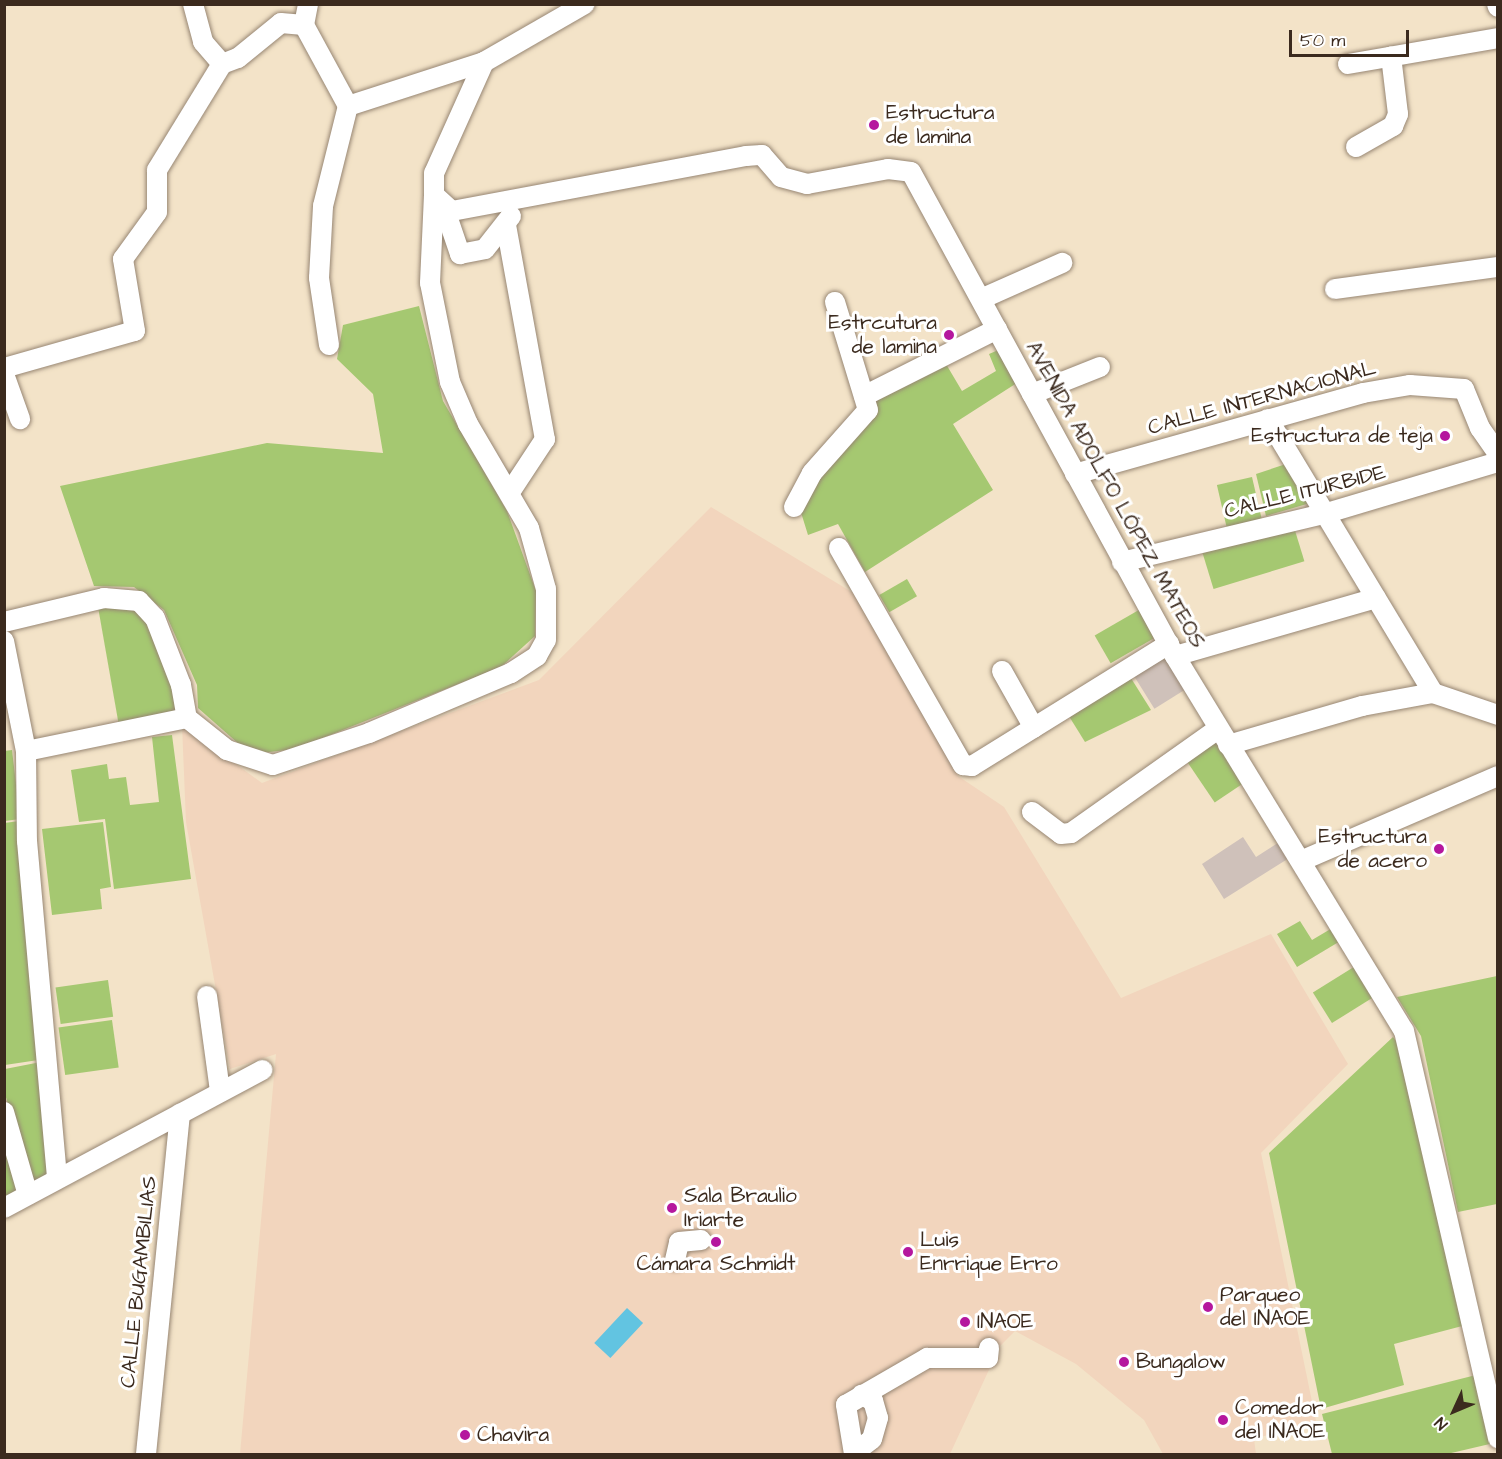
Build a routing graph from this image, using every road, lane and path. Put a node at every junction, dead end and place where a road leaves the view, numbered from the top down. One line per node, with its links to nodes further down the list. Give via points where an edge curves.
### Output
1 (193, 4): 8 (street, via 203,42)
2 (308, 4): 4 (street)
3 (585, 4): 7 (street)
4 (304, 25): 8 (street, via 281,23 238,58); 10 (street)
5 (1497, 38): 6 (street)
6 (1391, 56): 9 (street); 11 (street, via 1396,120 1381,136)
7 (484, 62): 10 (street); 13 (street, via 434,173)
8 (222, 64): 23 (street, via 157,170 157,212 123,259 135,331)
9 (1348, 64)
10 (348, 106): 21 (street, via 323,206 319,278)
11 (1356, 147)
12 (520, 198): 13 (street, AVENIDA ADOLFO LÓPEZ MATEOS, via 452,211); 14 (street); 18 (street, AVENIDA ADOLFO LÓPEZ MATEOS, via 746,156 762,155 782,177 807,184 901,168 918,182)
13 (438, 200): 14 (street, via 460,254 485,249); 32 (street, via 430,283 450,382 468,424)
14 (506, 225): 32 (street, via 545,439)
15 (1062, 263): 18 (street)
16 (1497, 267): 17 (street)
17 (1335, 289)
18 (981, 299): 20 (street, AVENIDA ADOLFO LÓPEZ MATEOS)
19 (835, 302): 26 (street)
20 (997, 328): 25 (street, AVENIDA ADOLFO LÓPEZ MATEOS); 26 (street)
21 (329, 345)
22 (1100, 367): 25 (street)
23 (4, 368)
24 (4, 374): 27 (street)
25 (1032, 394): 31 (street, AVENIDA ADOLFO LÓPEZ MATEOS)
26 (864, 396): 33 (street, via 863,421 812,472)
27 (20, 419)
28 (1268, 419): 29 (street, CALLE INTERNACIONAL, via 1410,385 1464,389 1479,428); 31 (street, CALLE INTERNACIONAL); 34 (street)
29 (1497, 454)
30 (1497, 462): 34 (street, CALLE ITURBIDE)
31 (1075, 474): 36 (street, AVENIDA ADOLFO LÓPEZ MATEOS)
32 (510, 492): 44 (street, via 529,528 546,589 546,640 537,656 511,673 369,733 273,765 227,750)
33 (794, 507)
34 (1327, 513): 36 (street, CALLE ITURBIDE); 37 (street)
35 (839, 548): 45 (street, via 963,765 972,766)
36 (1122, 562): 40 (street, AVENIDA ADOLFO LÓPEZ MATEOS)
37 (1376, 598): 40 (street); 42 (street)
38 (4, 622): 44 (street, via 104,598 139,601 155,618 181,685)
39 (4, 640): 47 (street)
40 (1172, 650): 45 (street); 46 (street, AVENIDA ADOLFO LÓPEZ MATEOS)
41 (1002, 672): 45 (street)
42 (1433, 693): 43 (street); 46 (street)
43 (1497, 715)
44 (187, 718): 47 (street)
45 (1034, 728)
46 (1223, 737): 49 (street, via 1071,833 1061,834); 50 (street, AVENIDA ADOLFO LÓPEZ MATEOS)
47 (26, 752): 56 (street, via 27,842)
48 (1497, 776): 50 (street)
49 (1032, 812)
50 (1303, 860): 63 (street, AVENIDA ADOLFO LÓPEZ MATEOS, via 1412,1049)
51 (207, 996): 53 (street)
52 (262, 1070): 53 (street)
53 (220, 1091): 55 (street)
54 (4, 1112): 57 (street)
55 (180, 1114): 56 (street); 65 (street, CALLE BUGAMBILIAS)
56 (57, 1179): 57 (street)
57 (28, 1195): 58 (street)
58 (4, 1208)
59 (701, 1240): 60 (street, via 679,1242)
60 (675, 1260)
61 (989, 1348): 62 (street, via 987,1358 927,1358)
62 (862, 1395): 64 (street, via 846,1405); 64 (street, via 873,1401 878,1418 872,1439)
63 (1497, 1438)
64 (855, 1453)
65 (146, 1455)

